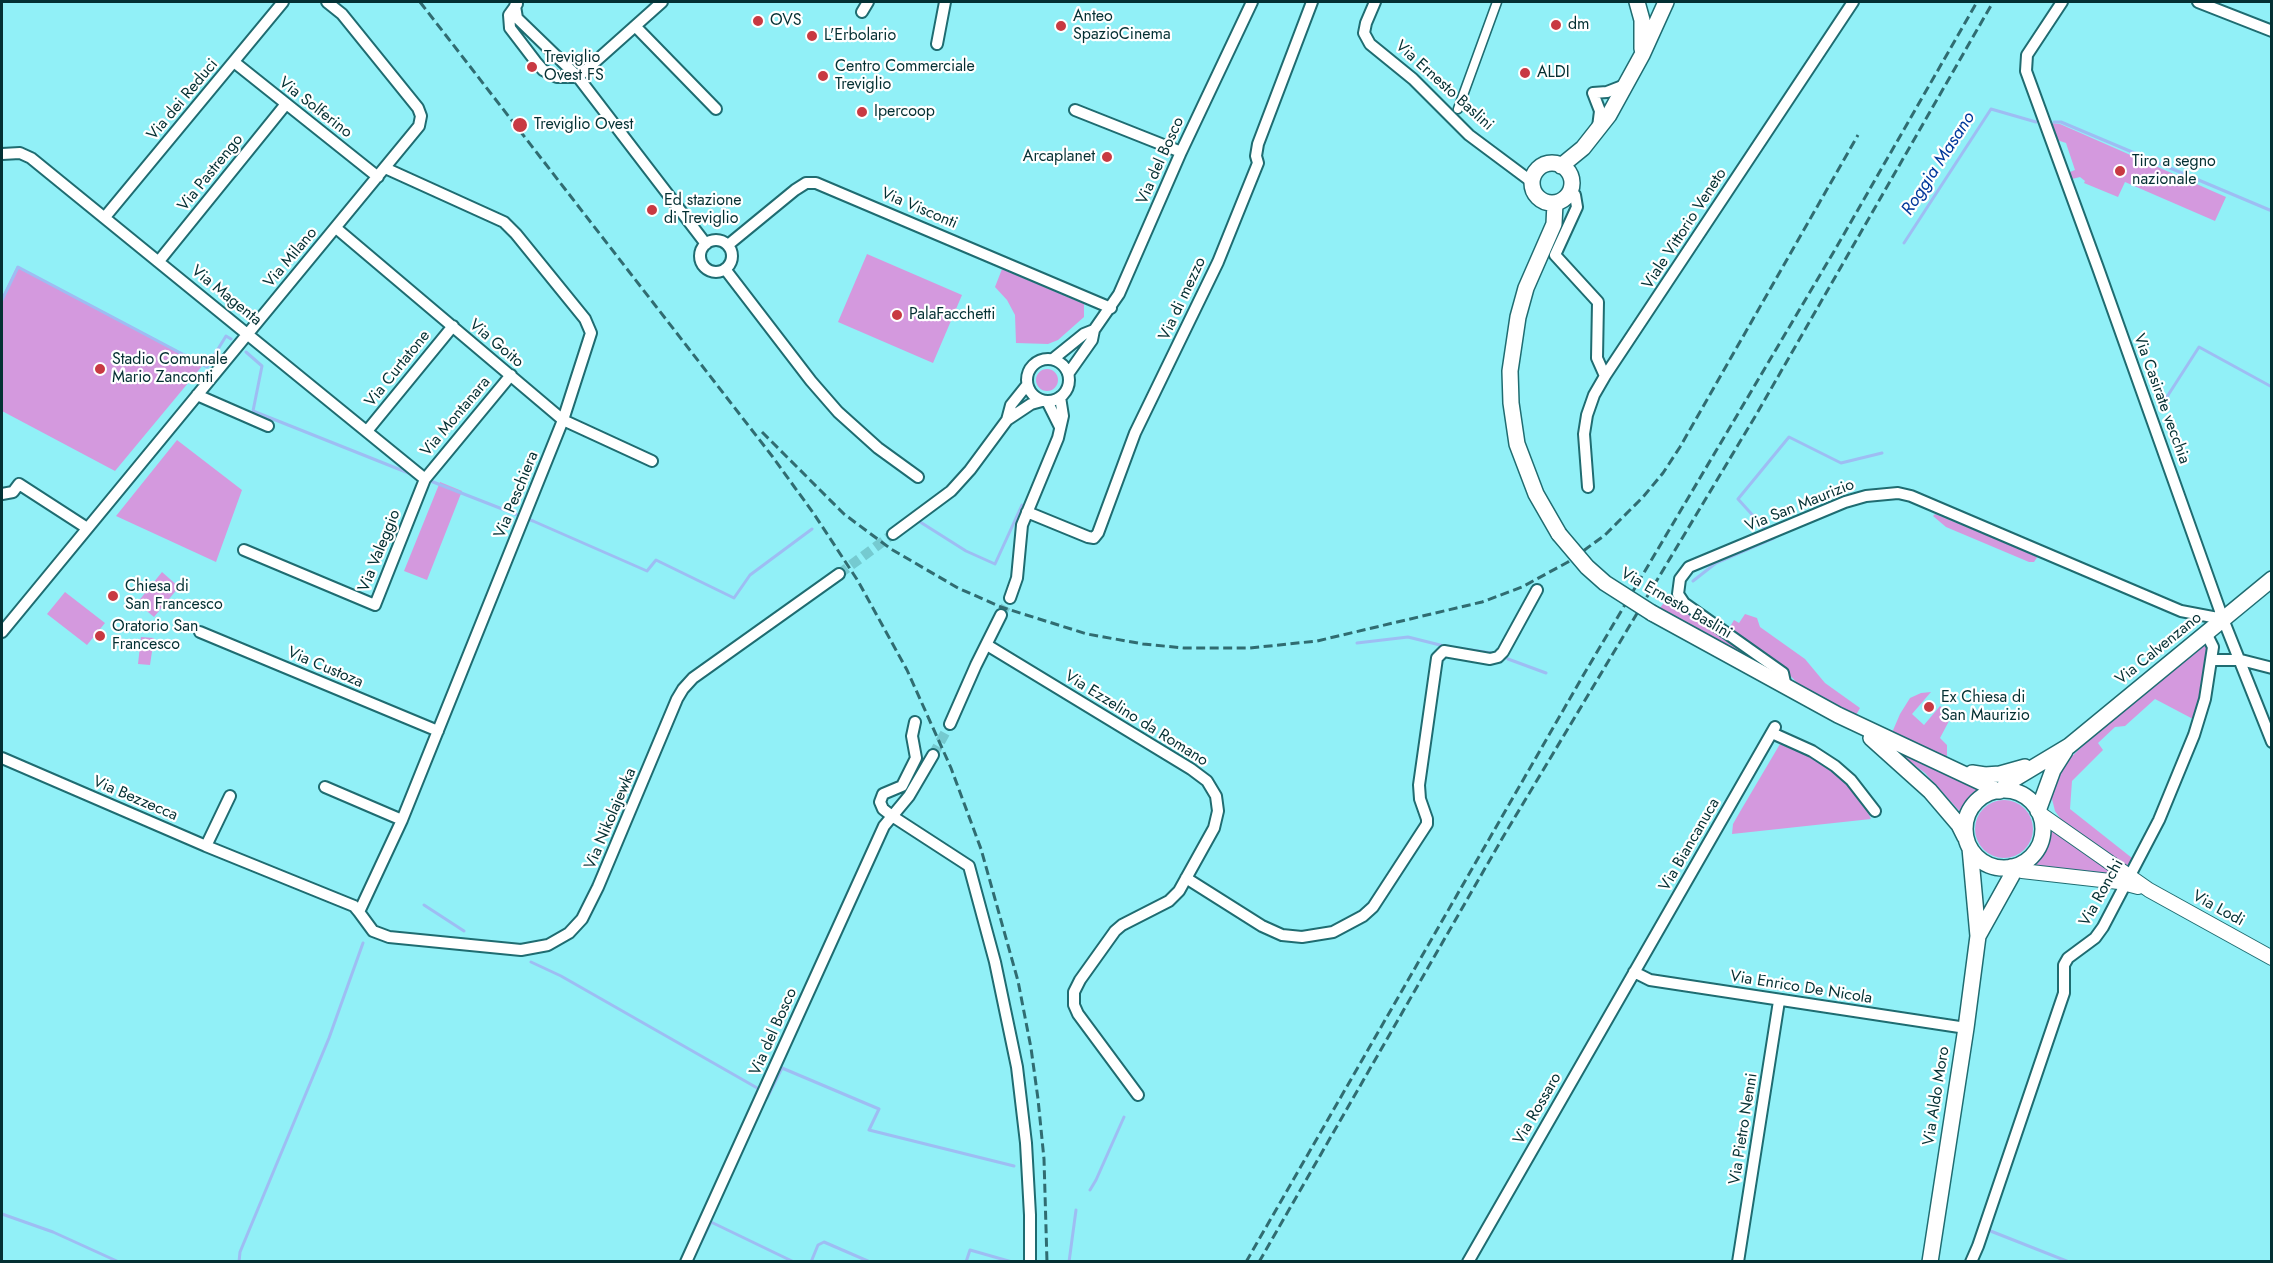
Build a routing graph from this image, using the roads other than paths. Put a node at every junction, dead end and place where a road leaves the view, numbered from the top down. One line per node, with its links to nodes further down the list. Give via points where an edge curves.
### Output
1 (283, 2): 22 (street, Via dei Reduci)
2 (327, 2): 35 (street, Via Milano, via 342,14 421,116 419,126)
3 (662, 2): 17 (street)
4 (868, 2): 16 (street)
5 (945, 2): 19 (street)
6 (1252, 2): 32 (street, Via del Bosco)
7 (1312, 2): 67 (street, Via di mezzo, via 1258,144 1258,163 1218,262 1135,433 1098,533 1094,538 1088,537)
8 (1375, 2): 36 (street, Via Ernesto Baslini, via 1365,24 1364,33 1370,44 1413,79 1469,135)
9 (1497, 2): 27 (street)
10 (1637, 2): 20 (main road, via 1642,20)
11 (1666, 2): 20 (main road)
12 (1853, 2): 52 (street, Viale Vittorio Veneto)
13 (2062, 2): 76 (street, Via Casirate vecchia, via 2027,54 2026,71)
14 (2198, 2): 18 (street)
15 (517, 4): 21 (street, via 518,18); 23 (street, via 509,15 510,28)
16 (862, 12)
17 (635, 26): 24 (street); 28 (street)
18 (2271, 31)
19 (938, 44)
20 (1641, 55): 25 (main road)
21 (560, 61): 23 (street, via 555,72); 24 (street)
22 (234, 62): 26 (street, Via Solferino); 39 (street, Via dei Reduci)
23 (548, 73): 24 (street, via 557,77)
24 (578, 76): 41 (street)
25 (1625, 85): 30 (main road); 30 (street, via 1593,93 1600,111)
26 (286, 104): 35 (street, Via Solferino); 43 (street, Via Pastrengo)
27 (1458, 109)
28 (716, 110)
29 (1075, 110): 32 (street)
30 (1598, 130): 31 (main road)
31 (1583, 148): 34 (main road); 37 (main road)
32 (1181, 152): 45 (street, Via del Bosco)
33 (2, 154): 39 (street, Via Magenta, via 20,153 31,158)
34 (1561, 166): 36 (main road, via 1539,168); 37 (main road)
35 (381, 172): 40 (street, Via Milano); 57 (street, Via Peschiera, via 504,222 585,319 590,339)
36 (1532, 182): 38 (main road, Via Ernesto Baslini, via 1534,193)
37 (1570, 185): 38 (main road, via 1561,201); 52 (street, via 1577,207 1555,255 1598,302 1597,358)
38 (1549, 202): 84 (main road, Via Ernesto Baslini, bridge, via 1554,224 1526,288 1510,371 1510,403 1517,444 1536,494 1559,534 1605,583)
39 (105, 217): 43 (street, Via Magenta)
40 (336, 228): 46 (street, Via Goito); 48 (street, Via Milano)
41 (706, 244): 42 (street, via 717,240); 44 (street, via 700,254 703,266 714,272)
42 (728, 245): 44 (street, via 732,258); 45 (street, Via Visconti, via 795,190 806,183 816,183)
43 (159, 261): 48 (street, Via Magenta)
44 (725, 269): 63 (street, via 838,412)
45 (1111, 308): 47 (street, Via del Bosco)
46 (453, 327): 51 (street, Via Goito); 61 (street, Via Curtatone)
47 (1094, 330): 49 (street, Via del Bosco); 50 (street, Via del Bosco, via 1092,340)
48 (248, 333): 54 (street, Via Milano); 61 (street, Via Magenta)
49 (1053, 359): 50 (street); 53 (street, via 1033,365)
50 (1068, 374): 55 (street, via 1068,387)
51 (511, 375): 57 (street, Via Goito); 64 (street, Via Montanara)
52 (1605, 376): 65 (street, Viale Vittorio Veneto, via 1587,415 1584,434)
53 (1027, 385): 56 (street, via 1033,395); 58 (street, via 1011,405)
54 (197, 395): 59 (street); 68 (street, Via Milano)
55 (1060, 397): 56 (street); 60 (street)
56 (1045, 401): 58 (street, via 1031,404); 60 (street)
57 (563, 420): 62 (street, Via Goito); 88 (street, Via Peschiera)
58 (1006, 420): 69 (street, via 951,491)
59 (268, 426)
60 (1060, 427): 67 (street)
61 (367, 431): 64 (street, Via Magenta)
62 (652, 461)
63 (918, 477)
64 (425, 479): 70 (street, Via Valeggio, via 375,605)
65 (1588, 487)
66 (2, 494): 68 (street, via 13,492 20,484)
67 (1027, 512): 74 (street)
68 (87, 528): 77 (street, Via Milano)
69 (893, 534)
70 (244, 550)
71 (839, 573): 107 (street, Via Nikolajewka, via 683,689 598,887 582,919 569,933 548,945 521,950 389,937 373,931)
72 (2271, 579): 76 (main road, Via Calvenzano)
73 (1537, 590): 105 (street, via 1498,657 1444,651 1437,658 1419,785 1427,824 1373,907 1363,916 1333,932 1302,937 1282,935)
74 (1010, 598)
75 (1001, 615): 80 (street)
76 (2223, 619): 79 (main road, Via Calvenzano); 82 (street, Via Casirate vecchia); 84 (street, Via San Maurizio, via 2181,611 1911,496 1866,496 1689,567 1680,579 1678,594 1684,603 1783,673)
77 (2, 632)
78 (200, 632): 88 (street, Via Custoza)
79 (2206, 633): 81 (street, Via Ronchi, via 2213,647); 90 (main road, Via Calvenzano)
80 (987, 645): 86 (street); 105 (street, Via Ezzelino da Romano, via 1207,781 1216,796 1217,820)
81 (2211, 660): 82 (street); 106 (street, Via Ronchi, via 2205,699 2184,764)
82 (2241, 660): 83 (street); 89 (street, Via Casirate vecchia)
83 (2271, 668)
84 (1786, 687): 87 (main road, Via Ernesto Baslini)
85 (915, 722): 100 (street, via 912,736 916,758 902,786 881,798 881,805)
86 (950, 724)
87 (1855, 724): 94 (main road, Via Ernesto Baslini); 102 (main road, Via Ernesto Baslini, via 1930,791 1959,825)
88 (438, 731): 101 (street, Via Peschiera)
89 (2271, 742)
90 (2069, 746): 93 (main road, Via Calvenzano); 99 (main road, Via Calvenzano, via 2053,770)
91 (933, 755): 100 (street, Via del Bosco)
92 (2, 758): 103 (street, Via Bezzecca)
93 (2050, 758): 94 (main road, via 2000,774 1985,776); 96 (main road, Via Calvenzano)
94 (1959, 771): 96 (main road, Via Ernesto Baslini)
95 (325, 787): 101 (street)
96 (1998, 791): 99 (main road, via 2018,793); 102 (main road, via 1979,800 1970,810 1965,822)
97 (230, 796): 103 (street)
98 (1875, 811): 110 (street, Via Biancanuca, via 1851,780 1834,766 1773,730)
99 (2039, 812): 104 (main road, via 2043,830 2038,847 2027,861); 106 (street, Via Lodi)
100 (892, 816): 114 (street, Via del Bosco, via 884,826); 115 (street, via 969,866 1017,1067 1026,1143)
101 (402, 820): 107 (street, Via Peschiera)
102 (1968, 845): 104 (main road, via 1987,865); 108 (main road, Via Aldo Moro)
103 (206, 846): 107 (street, Via Nikolajewka, via 354,906)
104 (2014, 867): 106 (street, Via Lodi, via 2022,871); 108 (main road, Via Aldo Moro)
105 (1186, 878): 113 (street, Via Ezzelino da Romano, via 1169,901 1115,931 1074,992 1078,1014)
106 (2127, 880): 109 (street, Via Lodi); 119 (street, Via Ronchi, via 2095,938 2064,965 2064,993)
107 (361, 914)
108 (1977, 936): 112 (main road, Via Aldo Moro)
109 (2271, 958)
110 (1634, 972): 111 (street, Via Enrico De Nicola, via 1650,980); 116 (street, Via Rossaro)
111 (1779, 1001): 112 (street, Via Enrico De Nicola); 117 (street, Via Pietro Nenni)
112 (1966, 1028): 118 (main road, Via Aldo Moro)
113 (1138, 1095)
114 (686, 1262)
115 (1030, 1262)
116 (1468, 1262)
117 (1738, 1262)
118 (1930, 1262)
119 (1971, 1262)

